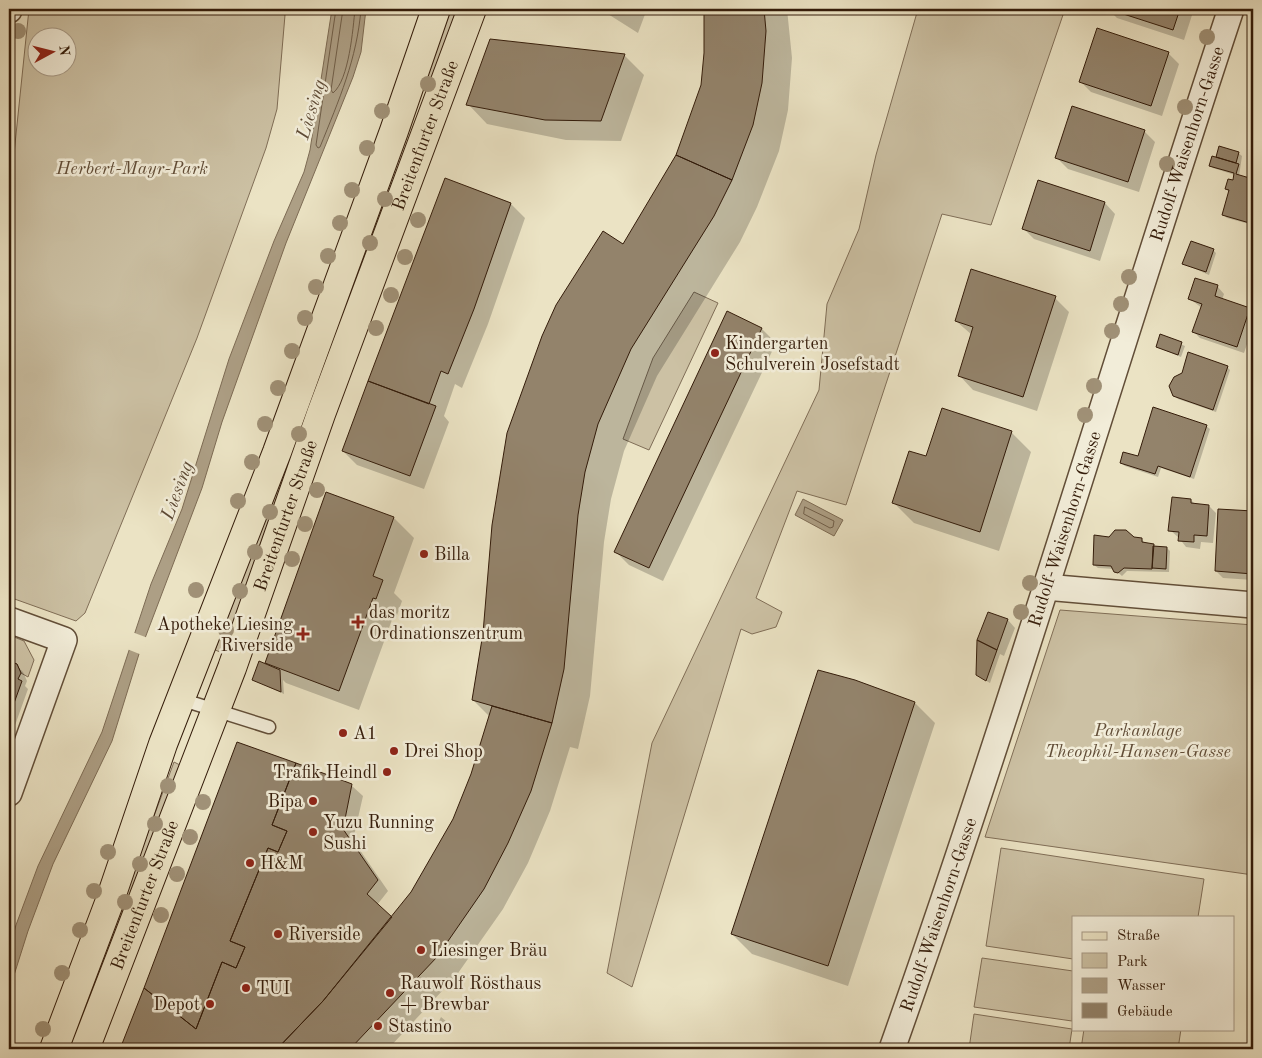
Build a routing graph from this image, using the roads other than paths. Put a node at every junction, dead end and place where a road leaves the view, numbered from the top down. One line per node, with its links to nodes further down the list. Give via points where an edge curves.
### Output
1 (436, 9): 4 (main road, Breitenfurter Straße)
2 (472, 9): 5 (main road, Breitenfurter Straße)
3 (1231, 9): 6 (street, Rudolf-Waisenhorn-Gasse)
4 (394, 131): 5 (main road); 9 (main road, Breitenfurter Straße, via 277,452)
5 (424, 140): 10 (main road, Breitenfurter Straße, via 314,432)
6 (1045, 587): 7 (street); 15 (street, Rudolf-Waisenhorn-Gasse)
7 (1253, 606)
8 (9, 620): 12 (street, via 64,640)
9 (180, 699): 10 (lane); 13 (main road, Breitenfurter Straße, via 109,904)
10 (216, 710): 11 (lane); 14 (main road, Breitenfurter Straße)
11 (269, 728)
12 (9, 793)
13 (54, 1049)
14 (85, 1049)
15 (892, 1049)

